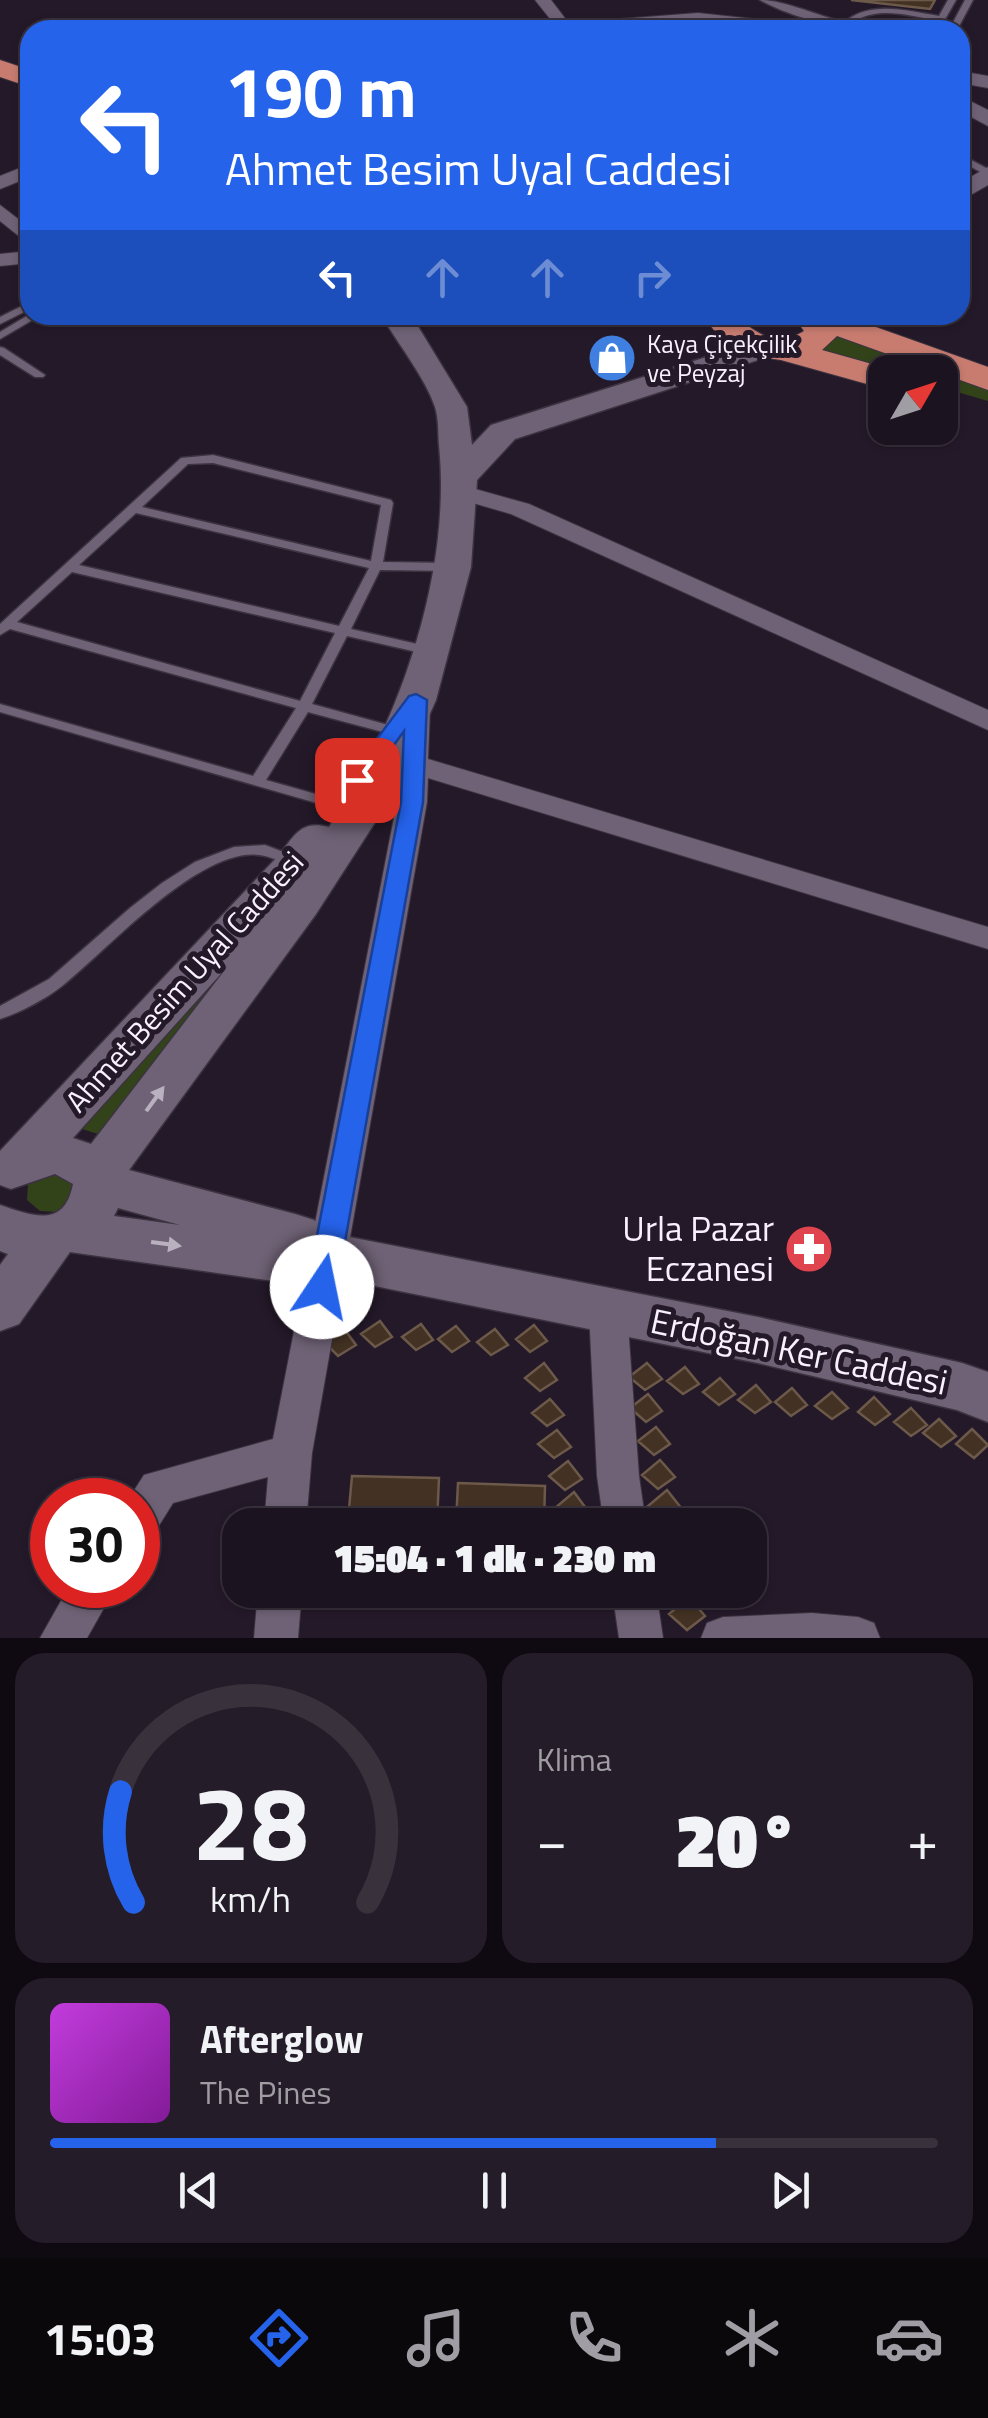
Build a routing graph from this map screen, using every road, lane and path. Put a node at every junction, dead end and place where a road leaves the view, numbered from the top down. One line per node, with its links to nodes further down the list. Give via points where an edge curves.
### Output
1 (543, 0): 5 (street)
2 (952, 0): 4 (lane)
3 (768, 1): 6 (lane)
4 (942, 19): 7 (lane, via 873,10)
5 (559, 20)
6 (832, 20)
7 (850, 20)
8 (0, 211): 9 (street)
9 (20, 230)
10 (402, 325): 22 (main road, via 451,407)
11 (730, 325): 22 (main road, via 692,352 472,431)
12 (733, 325): 15 (highway)
13 (818, 325): 15 (highway, via 817,340)
14 (837, 325): 19 (highway)
15 (773, 348): 17 (highway); 22 (main road, via 503,432)
16 (0, 350): 18 (lane)
17 (868, 373)
18 (39, 375)
19 (988, 379)
20 (958, 400): 21 (highway)
21 (988, 409)
22 (460, 485): 26 (main road, Ahmet Besim Uyal Caddesi); 32 (street)
23 (134, 508): 24 (lane); 24 (lane, via 186,461 213,459 387,504); 25 (lane)
24 (376, 566): 26 (lane); 28 (lane)
25 (68, 567): 27 (lane); 28 (lane)
26 (453, 567): 29 (main road, Ahmet Besim Uyal Caddesi)
27 (4, 627): 31 (lane)
28 (339, 632): 29 (lane); 31 (lane)
29 (430, 651): 33 (main road, Ahmet Besim Uyal Caddesi)
30 (0, 708): 34 (lane)
31 (303, 708): 33 (lane); 34 (lane)
32 (988, 721)
33 (408, 732): 35 (main road, Ahmet Besim Uyal Caddesi); 37 (street); 40 (main road, Ahmet Besim Uyal Caddesi, one-way to 33, via 300,903); 42 (street, via 412,802)
34 (257, 782): 35 (lane)
35 (339, 804): 36 (main road, Ahmet Besim Uyal Caddesi)
36 (295, 864): 38 (lane, via 280,852 246,848 212,857 52,985); 39 (main road, Ahmet Besim Uyal Caddesi)
37 (988, 938)
38 (0, 1013)
39 (7, 1168): 40 (main road, Erdoğan Ker Caddesi, via 35,1157 65,1156 89,1166)
40 (97, 1179): 41 (main road, Ahmet Besim Uyal Caddesi, via 94,1209); 42 (main road, Erdoğan Ker Caddesi, via 295,1235)
41 (40, 1232): 42 (main road, Erdoğan Ker Caddesi, one-way to 42, via 288,1260); 43 (main road)
42 (322, 1253): 44 (main road, Erdoğan Ker Caddesi); 46 (street)
43 (0, 1308)
44 (608, 1310): 45 (main road, Erdoğan Ker Caddesi); 49 (street)
45 (988, 1397)
46 (291, 1453): 47 (street); 48 (street)
47 (160, 1488)
48 (286, 1508)
49 (623, 1508)
50 (81, 1608): 53 (street)
51 (278, 1608): 54 (street)
52 (637, 1608): 55 (street)
53 (62, 1638)
54 (276, 1638)
55 (641, 1638)
56 (723, 1638): 57 (street)
57 (858, 1638)

